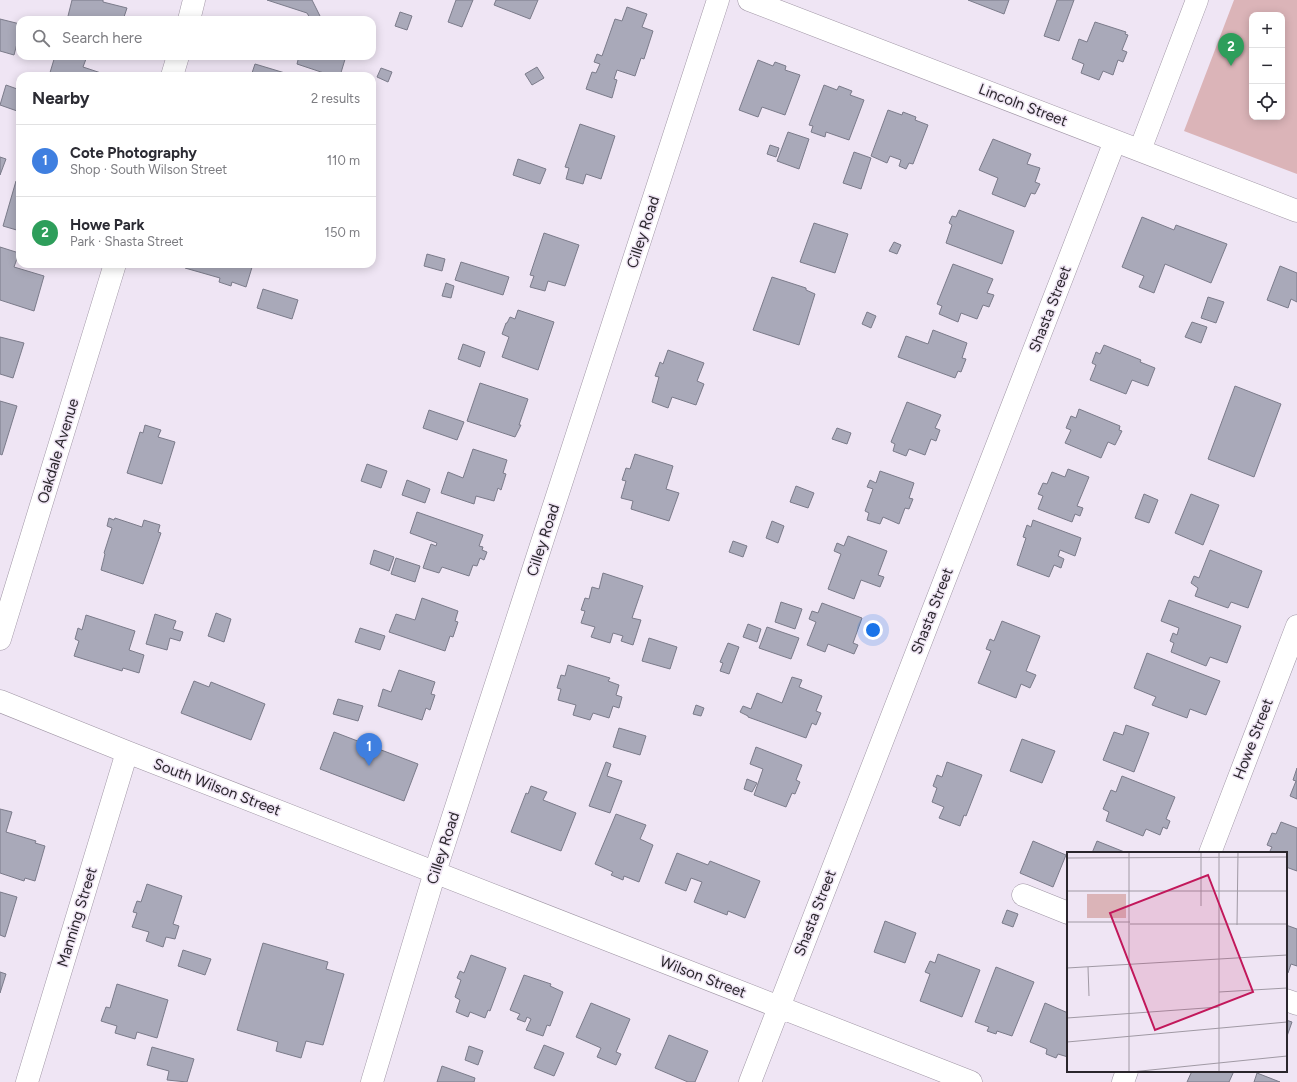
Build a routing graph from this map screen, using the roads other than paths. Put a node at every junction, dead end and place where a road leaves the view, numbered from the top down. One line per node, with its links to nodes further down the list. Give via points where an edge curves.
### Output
1 (194, 0): 5 (street)
2 (718, 0): 17 (street, Cilley Road)
3 (749, 0): 8 (street, Lincoln Street)
4 (1197, 0): 9 (street)
5 (189, 16)
6 (177, 60): 7 (street)
7 (173, 72)
8 (1115, 141): 9 (street, Lincoln Street); 22 (street, Shasta Street)
9 (1140, 150): 10 (street, Lincoln Street)
10 (1297, 211)
11 (114, 268): 13 (street, Oakdale Avenue)
12 (1297, 626): 16 (street, Howe Street)
13 (0, 638)
14 (0, 701): 15 (street, South Wilson Street)
15 (127, 752): 17 (street, South Wilson Street); 24 (street, Manning Street)
16 (1210, 852)
17 (435, 872): 22 (street, Wilson Street); 25 (street, Cilley Road)
18 (1023, 895): 19 (street)
19 (1067, 913)
20 (1287, 1000): 21 (street)
21 (1297, 1004)
22 (778, 1006): 26 (street, Shasta Street); 27 (street, Wilson Street)
23 (1127, 1072): 28 (street)
24 (27, 1082)
25 (372, 1082)
26 (750, 1082)
27 (972, 1082)
28 (1123, 1082)

